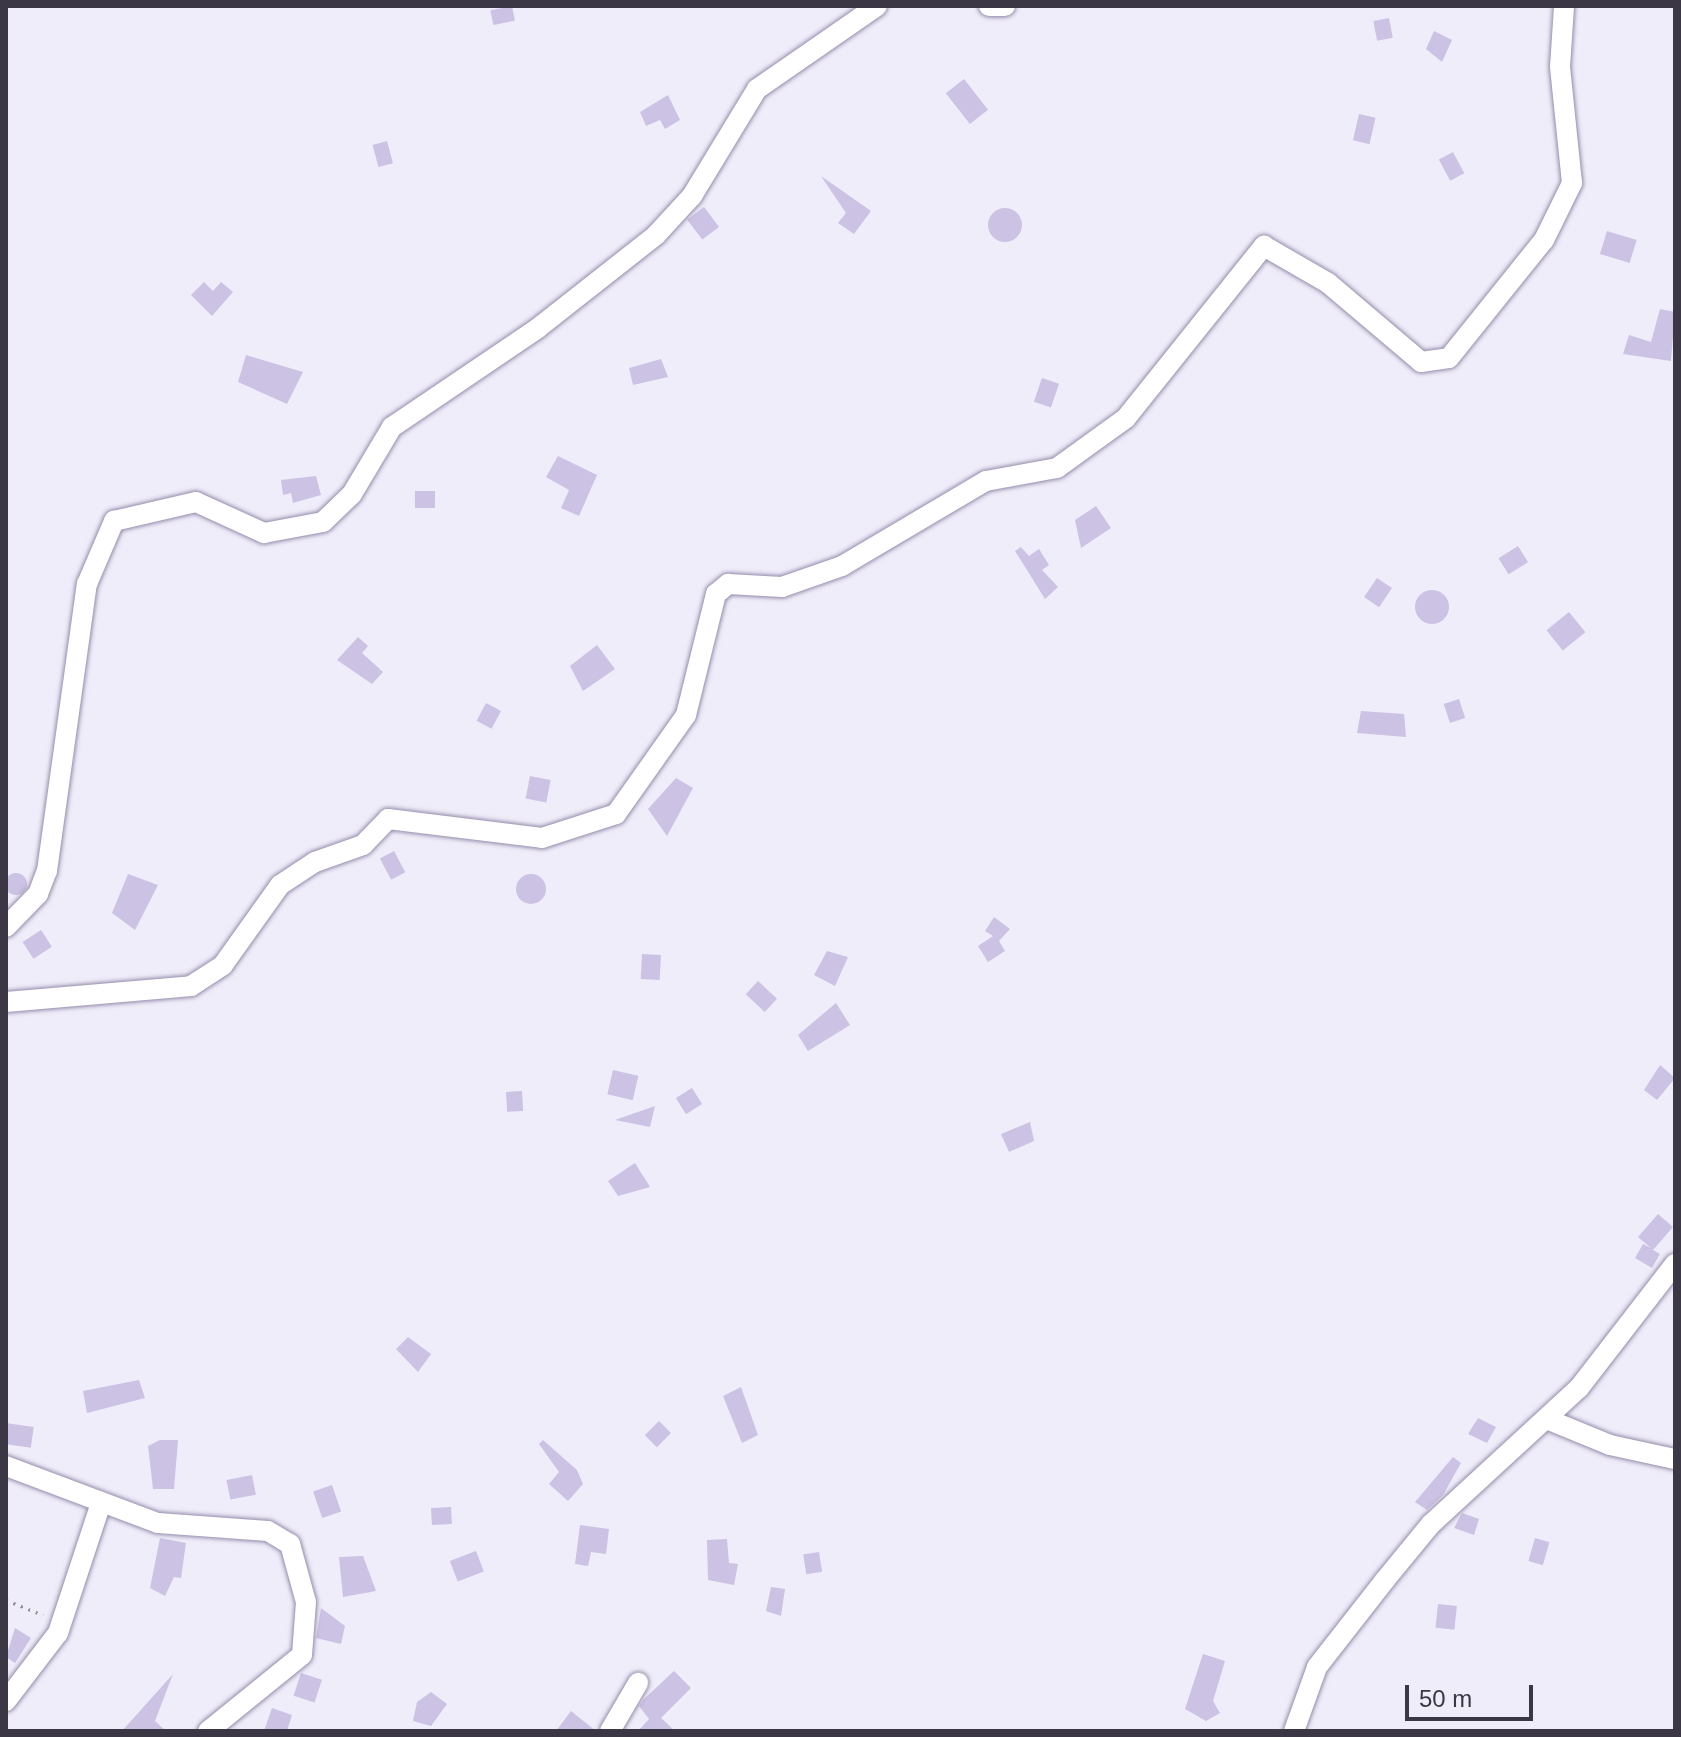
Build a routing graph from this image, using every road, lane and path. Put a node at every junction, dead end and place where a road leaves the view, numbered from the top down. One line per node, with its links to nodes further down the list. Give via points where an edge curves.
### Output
1 (877, 6): 5 (street, via 757,89 692,196 656,235 538,328 392,427 352,494 323,522 264,533 203,502 114,521 87,584 47,871 38,894)
2 (989, 6): 3 (street)
3 (1005, 6)
4 (1564, 6): 6 (street, via 1560,67 1572,183 1544,240 1449,358 1421,362 1328,283 1264,246 1126,418 1057,468 986,481 842,566 782,587 728,584 716,594 686,715 616,814 542,838 388,819 363,845 315,862 280,885 223,965 191,986)
5 (6, 927)
6 (6, 1002)
7 (1675, 1264): 8 (street, via 1617,1346)
8 (1549, 1420): 9 (street, via 1610,1445); 18 (street, via 1431,1524 1394,1568 1317,1667)
9 (1675, 1459)
10 (6, 1466): 11 (street)
11 (101, 1503): 13 (street); 16 (street, via 179,1527 273,1533 295,1555 307,1613 302,1655)
12 (6, 1600): 13 (path)
13 (62, 1622): 15 (street)
14 (638, 1683): 17 (street)
15 (6, 1701)
16 (208, 1731)
17 (610, 1731)
18 (1294, 1731)

